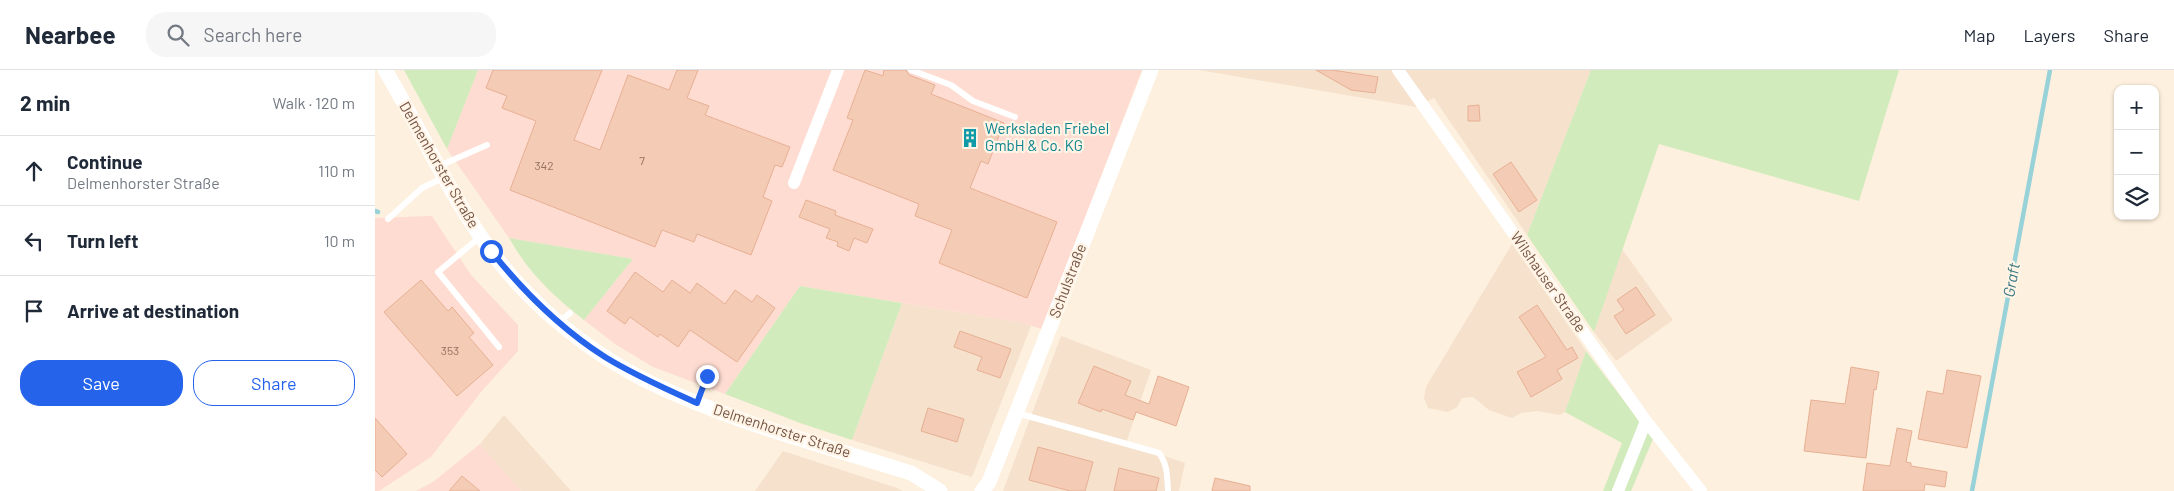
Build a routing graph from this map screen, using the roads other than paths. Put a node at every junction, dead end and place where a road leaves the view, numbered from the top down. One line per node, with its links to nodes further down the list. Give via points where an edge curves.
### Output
1 (385, 70): 8 (street, Delmenhorster Straße)
2 (838, 70): 9 (street)
3 (911, 70): 6 (lane, via 951,85 973,101)
4 (1151, 70): 15 (street, Schulstraße)
5 (1398, 70): 16 (street, Wilshauser Straße)
6 (1015, 117)
7 (487, 144): 8 (lane)
8 (441, 172): 10 (lane); 11 (street, Delmenhorster Straße)
9 (794, 183)
10 (387, 219)
11 (480, 237): 12 (lane, via 439,272); 14 (street, Delmenhorster Straße, via 515,281 564,318 604,356)
12 (499, 347)
13 (707, 376): 14 (lane)
14 (697, 403): 17 (street, Delmenhorster Straße, via 911,473)
15 (1017, 413): 18 (street, Schulstraße); 19 (lane, via 1159,453 1167,470)
16 (1646, 421): 20 (street); 21 (street, Wilshauser Straße)
17 (940, 491)
18 (983, 491)
19 (1168, 491)
20 (1618, 491)
21 (1701, 491)

